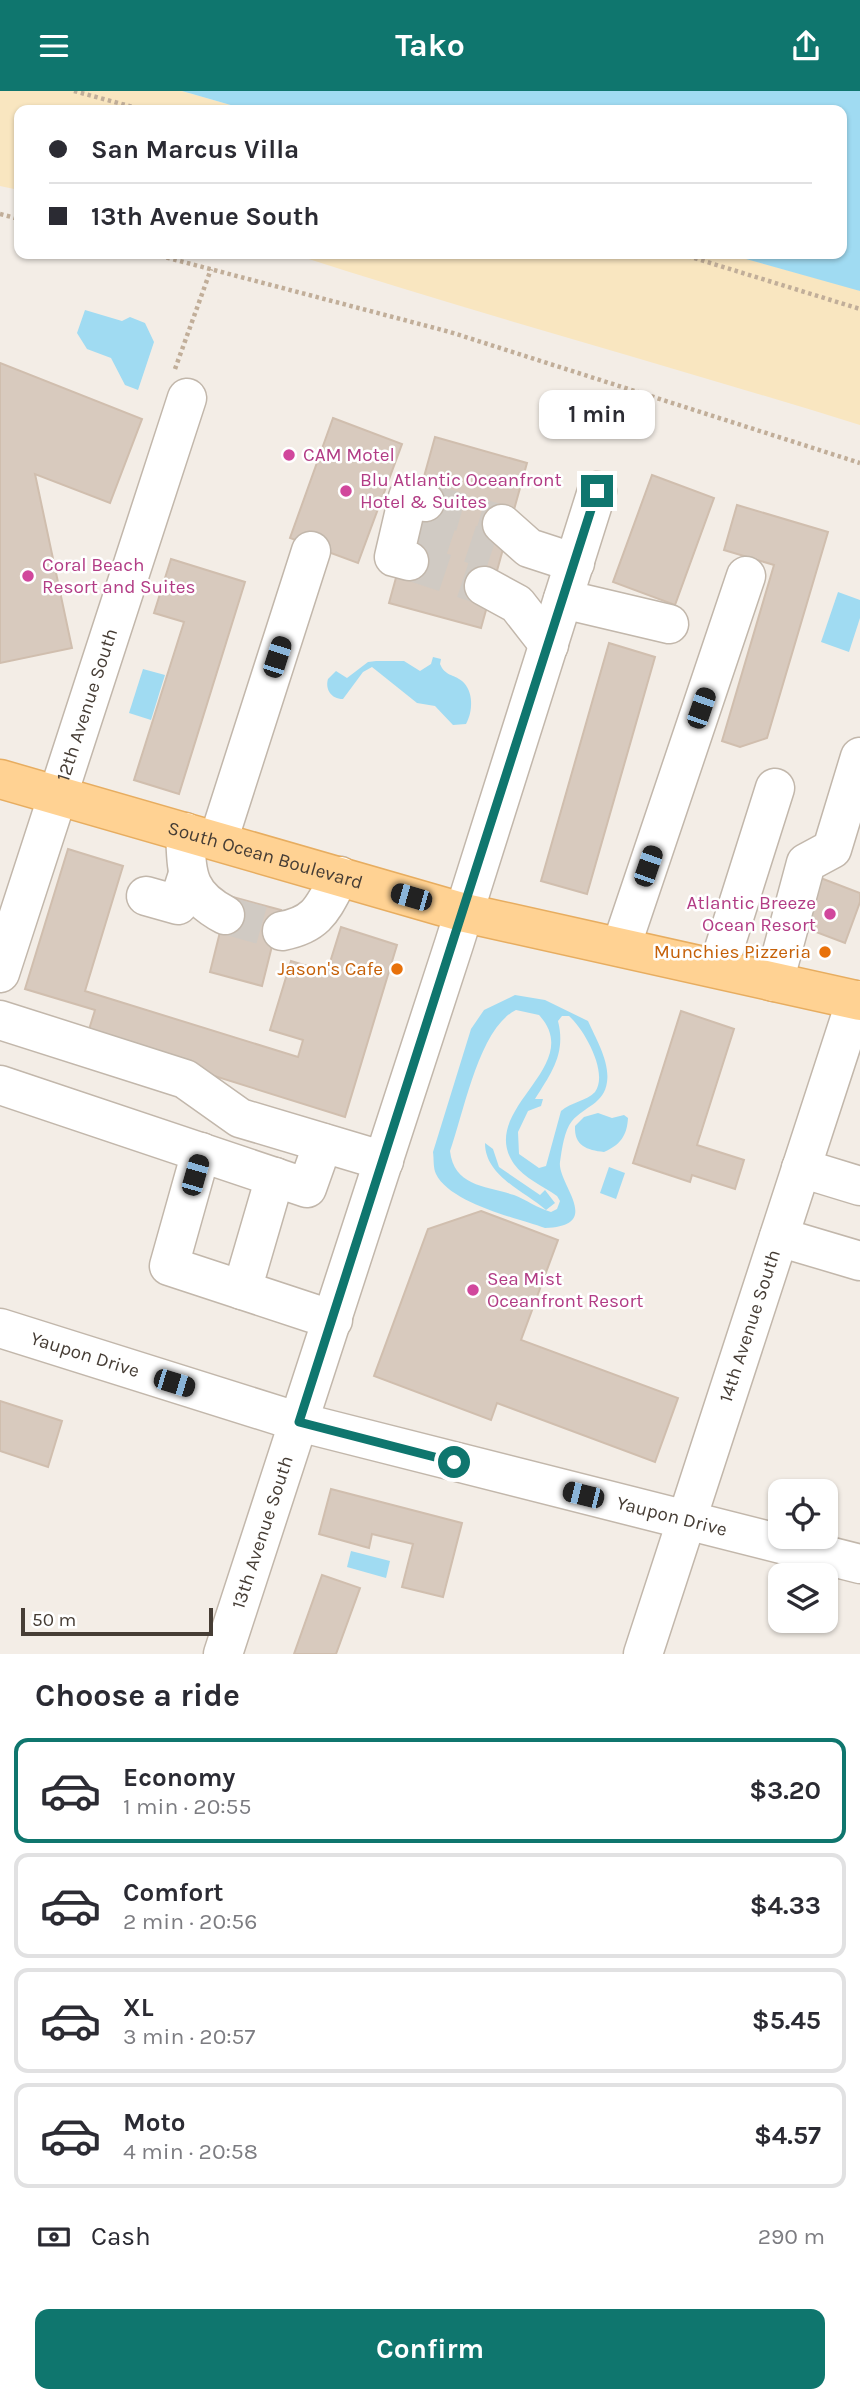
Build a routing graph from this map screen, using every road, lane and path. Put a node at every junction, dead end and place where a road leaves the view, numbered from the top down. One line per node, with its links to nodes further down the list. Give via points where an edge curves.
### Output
1 (74, 91): 2 (path)
2 (126, 105)
3 (172, 259): 5 (path)
4 (697, 259): 6 (path)
5 (211, 269): 7 (path, via 171,379); 8 (path, via 450,332)
6 (860, 309)
7 (187, 398): 19 (street, 12th Avenue South)
8 (860, 463)
9 (597, 491): 11 (street, 13th Avenue South)
10 (311, 551): 20 (street)
11 (575, 562): 13 (street, 13th Avenue South); 15 (street, via 502,552 517,604)
12 (746, 576): 28 (street)
13 (563, 599): 14 (street); 15 (street, 13th Avenue South)
14 (669, 624)
15 (549, 645): 25 (street, 13th Avenue South)
16 (860, 757): 21 (street)
17 (0, 779): 19 (main road, South Ocean Boulevard)
18 (775, 788): 29 (street)
19 (56, 794): 20 (main road, South Ocean Boulevard); 30 (street, 12th Avenue South)
20 (202, 836): 22 (main road, South Ocean Boulevard); 23 (street)
21 (846, 854): 31 (street, via 806,863)
22 (340, 876): 25 (main road, South Ocean Boulevard); 27 (street, via 320,915 301,927)
23 (187, 877): 24 (street, via 178,905); 26 (street, via 204,904)
24 (146, 896)
25 (465, 913): 28 (main road, South Ocean Boulevard); 37 (street, 13th Avenue South)
26 (225, 915)
27 (282, 931)
28 (621, 947): 29 (main road, South Ocean Boulevard)
29 (718, 968): 31 (main road, South Ocean Boulevard)
30 (0, 974)
31 (774, 982): 32 (main road, South Ocean Boulevard)
32 (858, 1000): 38 (street, 14th Avenue South)
33 (0, 1020): 35 (street, via 186,1079 240,1118)
34 (0, 1085): 36 (street)
35 (323, 1143): 37 (street); 39 (street, via 307,1188)
36 (201, 1153): 39 (street); 43 (street, via 169,1266)
37 (384, 1161): 44 (street, 13th Avenue South)
38 (802, 1168): 40 (street); 41 (street, 14th Avenue South)
39 (275, 1177): 43 (street)
40 (860, 1186)
41 (779, 1237): 42 (street); 47 (street, 14th Avenue South)
42 (860, 1261)
43 (242, 1290): 44 (street)
44 (332, 1321): 46 (street, 13th Avenue South)
45 (0, 1328): 46 (street, Yaupon Drive)
46 (299, 1422): 47 (street, Yaupon Drive); 49 (street, 13th Avenue South)
47 (687, 1521): 48 (street, Yaupon Drive); 50 (street, 14th Avenue South)
48 (860, 1564)
49 (223, 1654)
50 (643, 1654)

